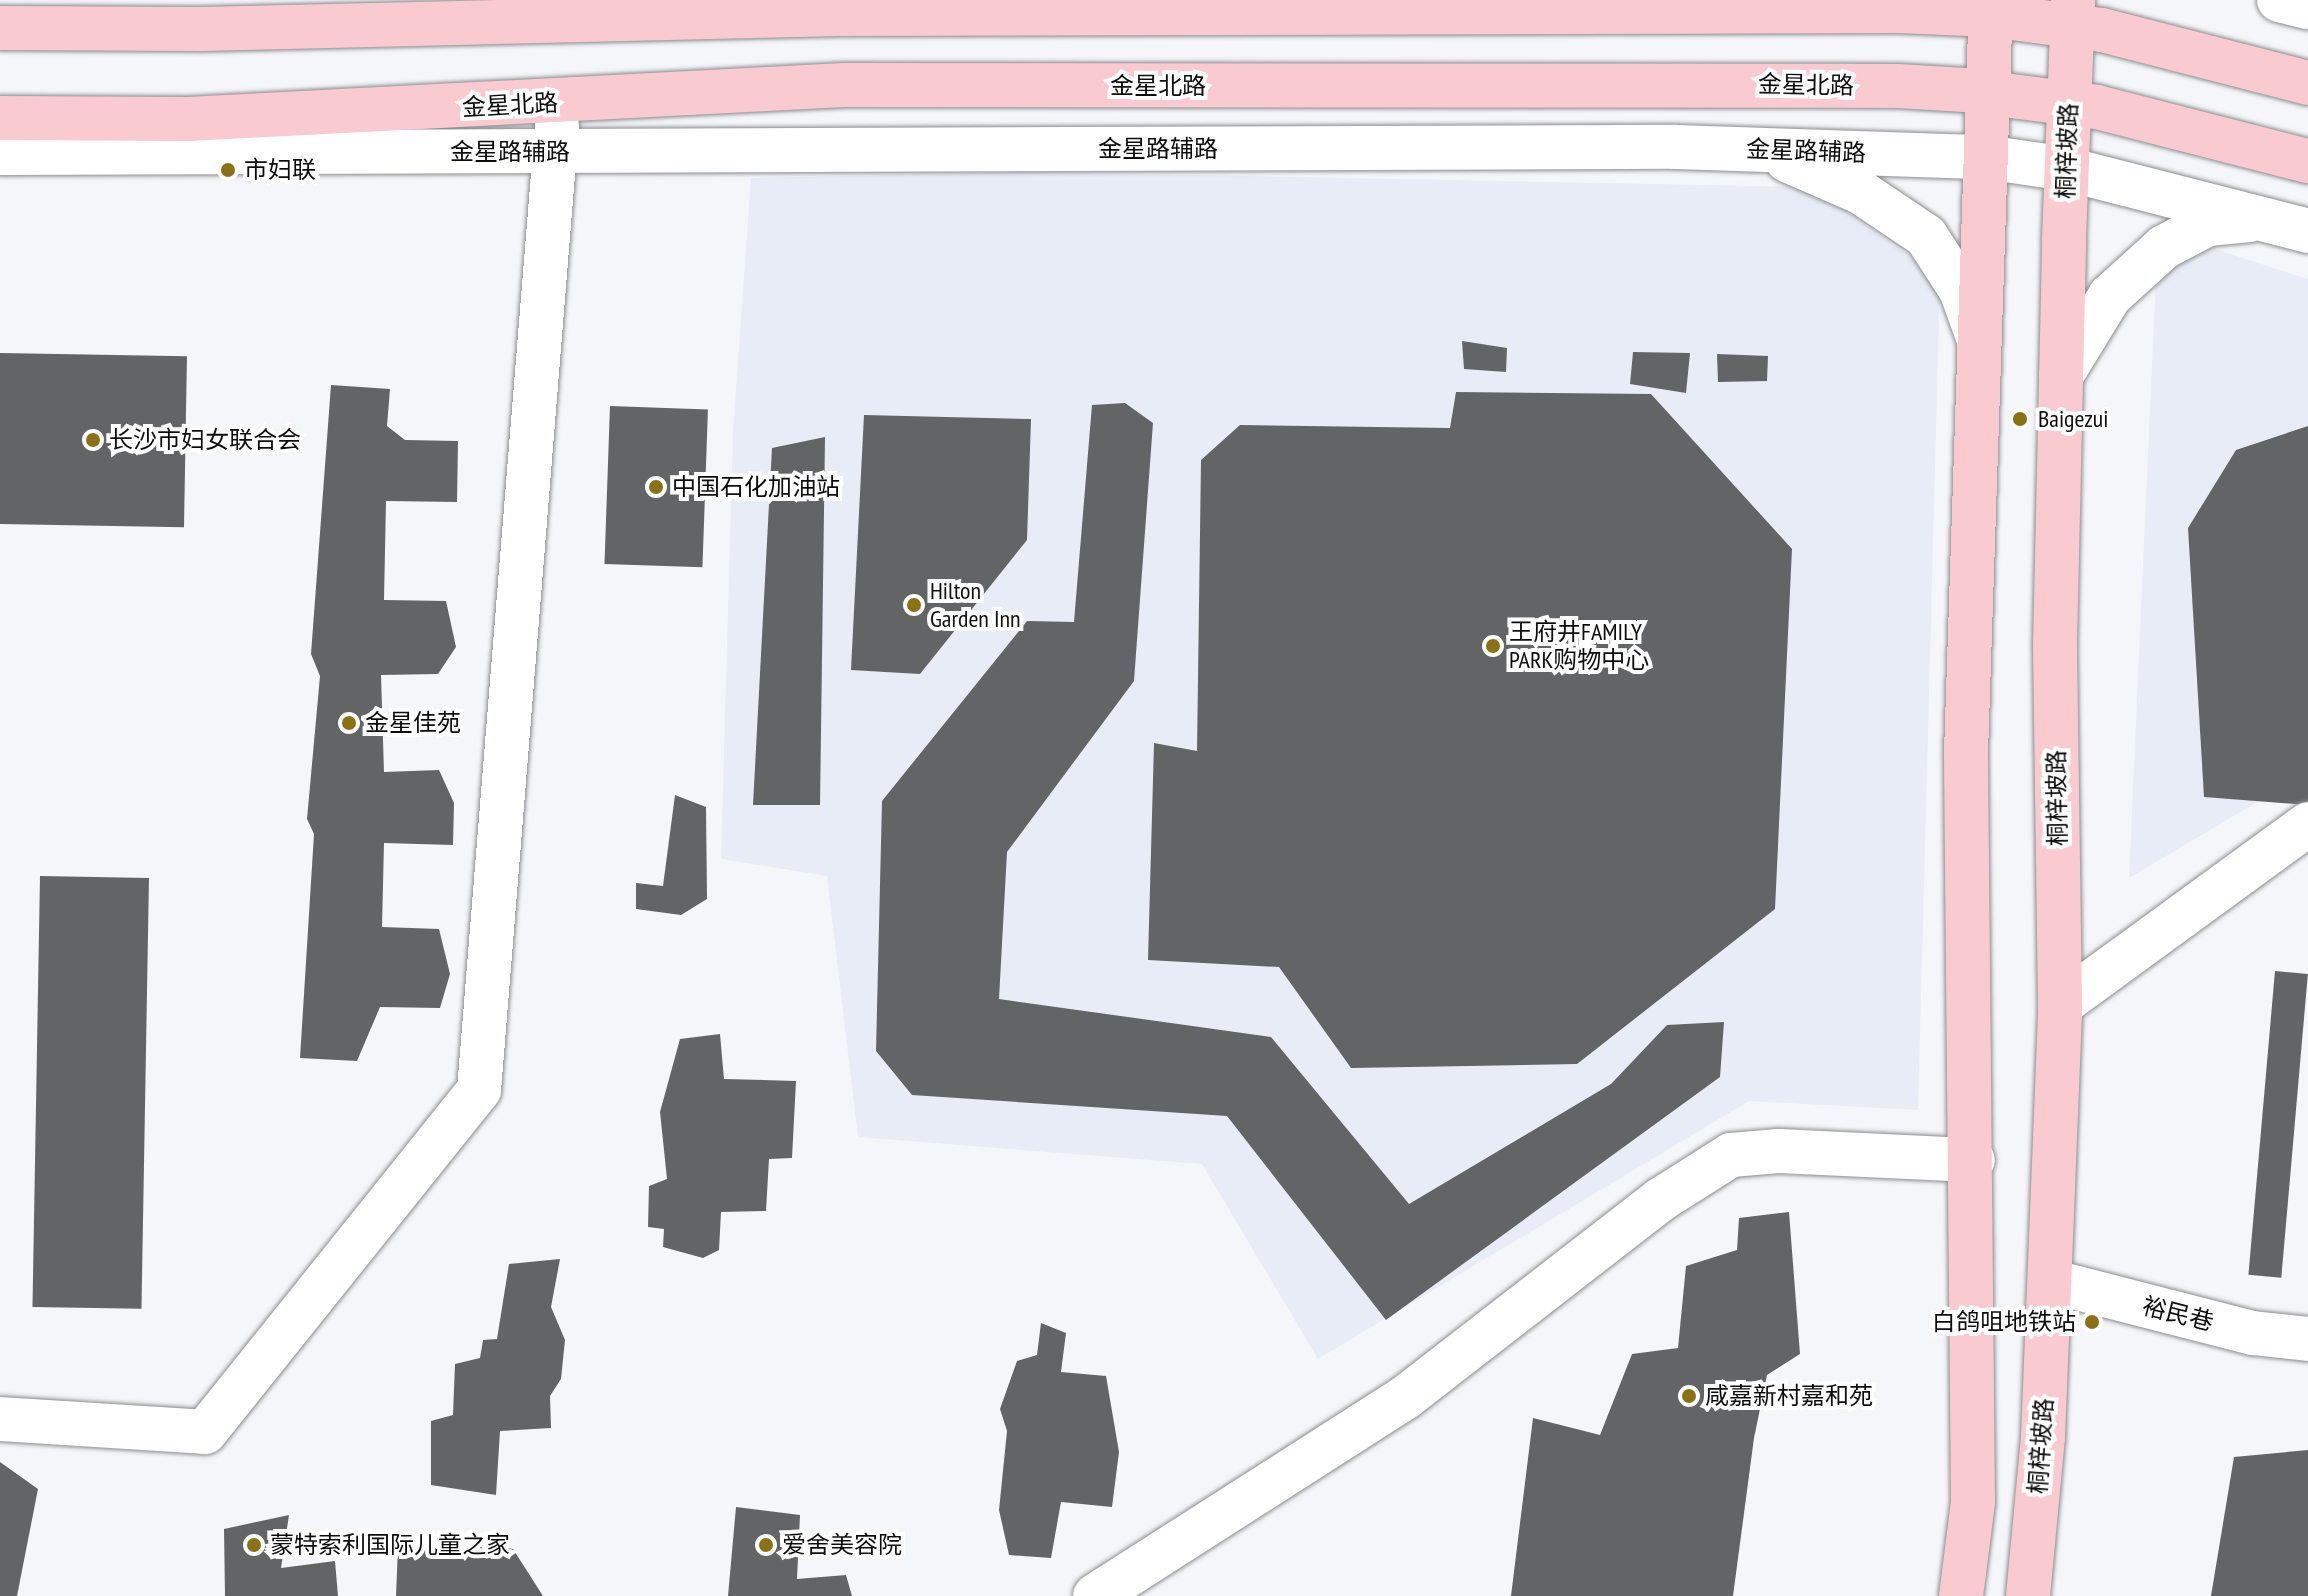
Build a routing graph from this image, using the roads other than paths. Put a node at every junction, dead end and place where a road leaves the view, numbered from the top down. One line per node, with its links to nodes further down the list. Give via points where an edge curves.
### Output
1 (2279, 0): 2 (street)
2 (2308, 7)
3 (1991, 8): 4 (main road); 5 (main road); 8 (main road)
4 (576, 11): 6 (main road, via 201,29)
5 (2073, 13): 7 (main road, via 2159,43); 10 (main road, 桐梓坡路)
6 (0, 28)
7 (2308, 83)
8 (1988, 92): 9 (main road, 金星北路, via 1633,83 844,85); 10 (main road, 金星北路); 15 (main road)
9 (558, 102): 11 (main road, 金星北路, via 188,119); 13 (street)
10 (2069, 103): 16 (main road, 金星北路); 17 (main road, 桐梓坡路)
11 (0, 118)
12 (1763, 150): 13 (street, 金星路辅路); 15 (street, 金星路辅路); 20 (street, via 1862,193 1926,236 1961,290)
13 (554, 152): 14 (street, 金星路辅路); 27 (street, via 479,1090 205,1432)
14 (0, 153)
15 (1985, 157): 17 (street, 金星路辅路); 20 (main road)
16 (2308, 161)
17 (2067, 169): 18 (street, 金星路辅路); 21 (main road, 桐梓坡路)
18 (2261, 219): 19 (street, 金星路辅路); 21 (street, via 2208,224 2164,247 2110,296)
19 (2308, 231)
20 (1979, 340): 24 (main road, via 1966,753)
21 (2061, 376): 23 (main road, 桐梓坡路, via 2055,645)
22 (2308, 824): 23 (street)
23 (2060, 1005): 25 (main road, 桐梓坡路)
24 (1973, 1160): 28 (street, via 1779,1151 1731,1155 1660,1200 1406,1397); 29 (main road, via 1973,1502)
25 (2050, 1281): 26 (street, 裕民巷, via 2253,1333); 30 (main road, 桐梓坡路)
26 (2308, 1339)
27 (0, 1419)
28 (1095, 1596)
29 (1961, 1596)
30 (2028, 1596)

